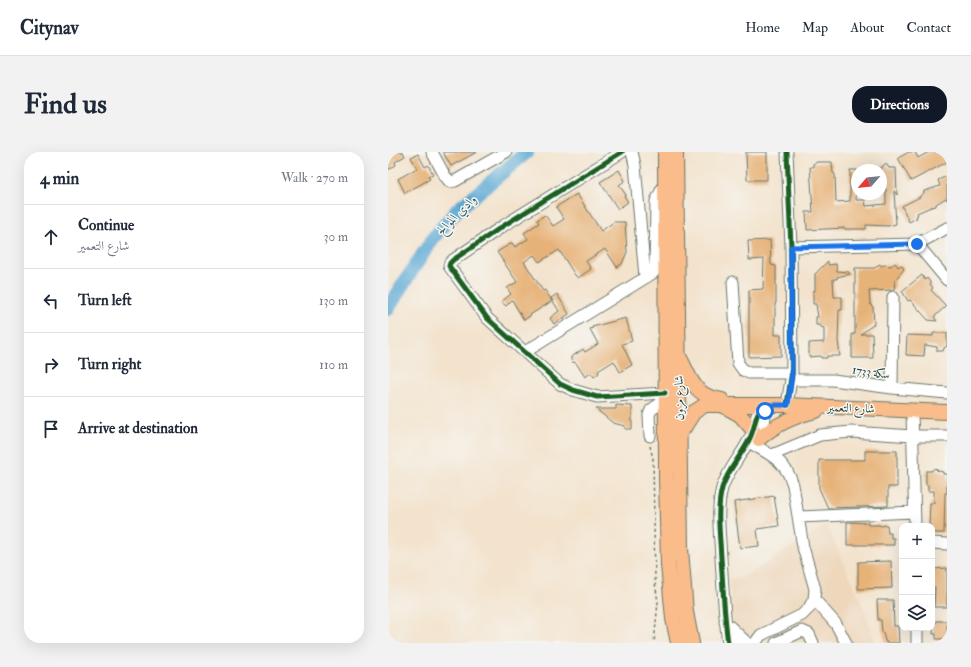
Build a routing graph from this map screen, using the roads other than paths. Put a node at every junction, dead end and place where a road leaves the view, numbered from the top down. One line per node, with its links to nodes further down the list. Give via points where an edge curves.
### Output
1 (432, 152): 2 (street, via 450,182)
2 (506, 152)
3 (622, 152): 16 (street, via 503,226 450,263 449,266 487,318)
4 (632, 152): 12 (street, via 636,166)
5 (665, 152): 8 (main road, شارع مزون)
6 (676, 152): 17 (main road, شارع مزون)
7 (787, 152): 11 (street)
8 (665, 182): 12 (street, via 656,201 655,269); 21 (main road, شارع مزون)
9 (947, 228): 10 (street)
10 (917, 244): 11 (street); 13 (street)
11 (791, 247): 18 (street)
12 (645, 277): 16 (street)
13 (947, 280)
14 (733, 282): 18 (street, سكة 1733, via 738,363 749,373)
15 (893, 297): 19 (street)
16 (525, 352): 21 (street, via 560,384 573,390 597,397)
17 (678, 355): 23 (main road, شارع التعمير, via 690,379 703,395); 28 (main road, شارع مزون)
18 (792, 377): 19 (street, سكة 1733); 24 (street)
19 (892, 388): 20 (street, سكة 1733)
20 (947, 393)
21 (665, 397): 29 (street, via 649,415); 42 (main road, شارع مزون, via 668,565)
22 (722, 405): 23 (main road, شارع التعمير); 28 (main road, شارع التعمير, via 705,405 694,412); 32 (main road, via 740,415)
23 (759, 405): 24 (main road, شارع التعمير); 32 (street)
24 (788, 405): 25 (main road, شارع التعمير)
25 (831, 407): 26 (main road, شارع التعمير); 32 (main road, via 788,419)
26 (912, 411): 27 (main road, شارع التعمير); 30 (street)
27 (947, 412)
28 (680, 434): 43 (main road, شارع مزون, via 681,549 686,612)
29 (650, 436)
30 (913, 436): 31 (street); 33 (street, via 851,432 820,435); 34 (street)
31 (947, 436)
32 (755, 438): 33 (street); 40 (street, via 730,470 722,489 718,512)
33 (772, 455): 35 (street, via 790,474)
34 (914, 512): 35 (street); 36 (street)
35 (799, 517): 39 (street, via 805,556 815,589)
36 (914, 523)
37 (935, 543): 38 (street)
38 (947, 544)
39 (814, 599): 47 (street, via 802,615 761,635); 50 (street, via 836,624)
40 (725, 622): 44 (street); 46 (street)
41 (917, 631): 51 (street)
42 (678, 643)
43 (692, 643)
44 (728, 643): 45 (street)
45 (739, 643)
46 (747, 643)
47 (755, 643)
48 (776, 643): 49 (street, via 806,632)
49 (813, 643)
50 (846, 643)
51 (917, 643)

